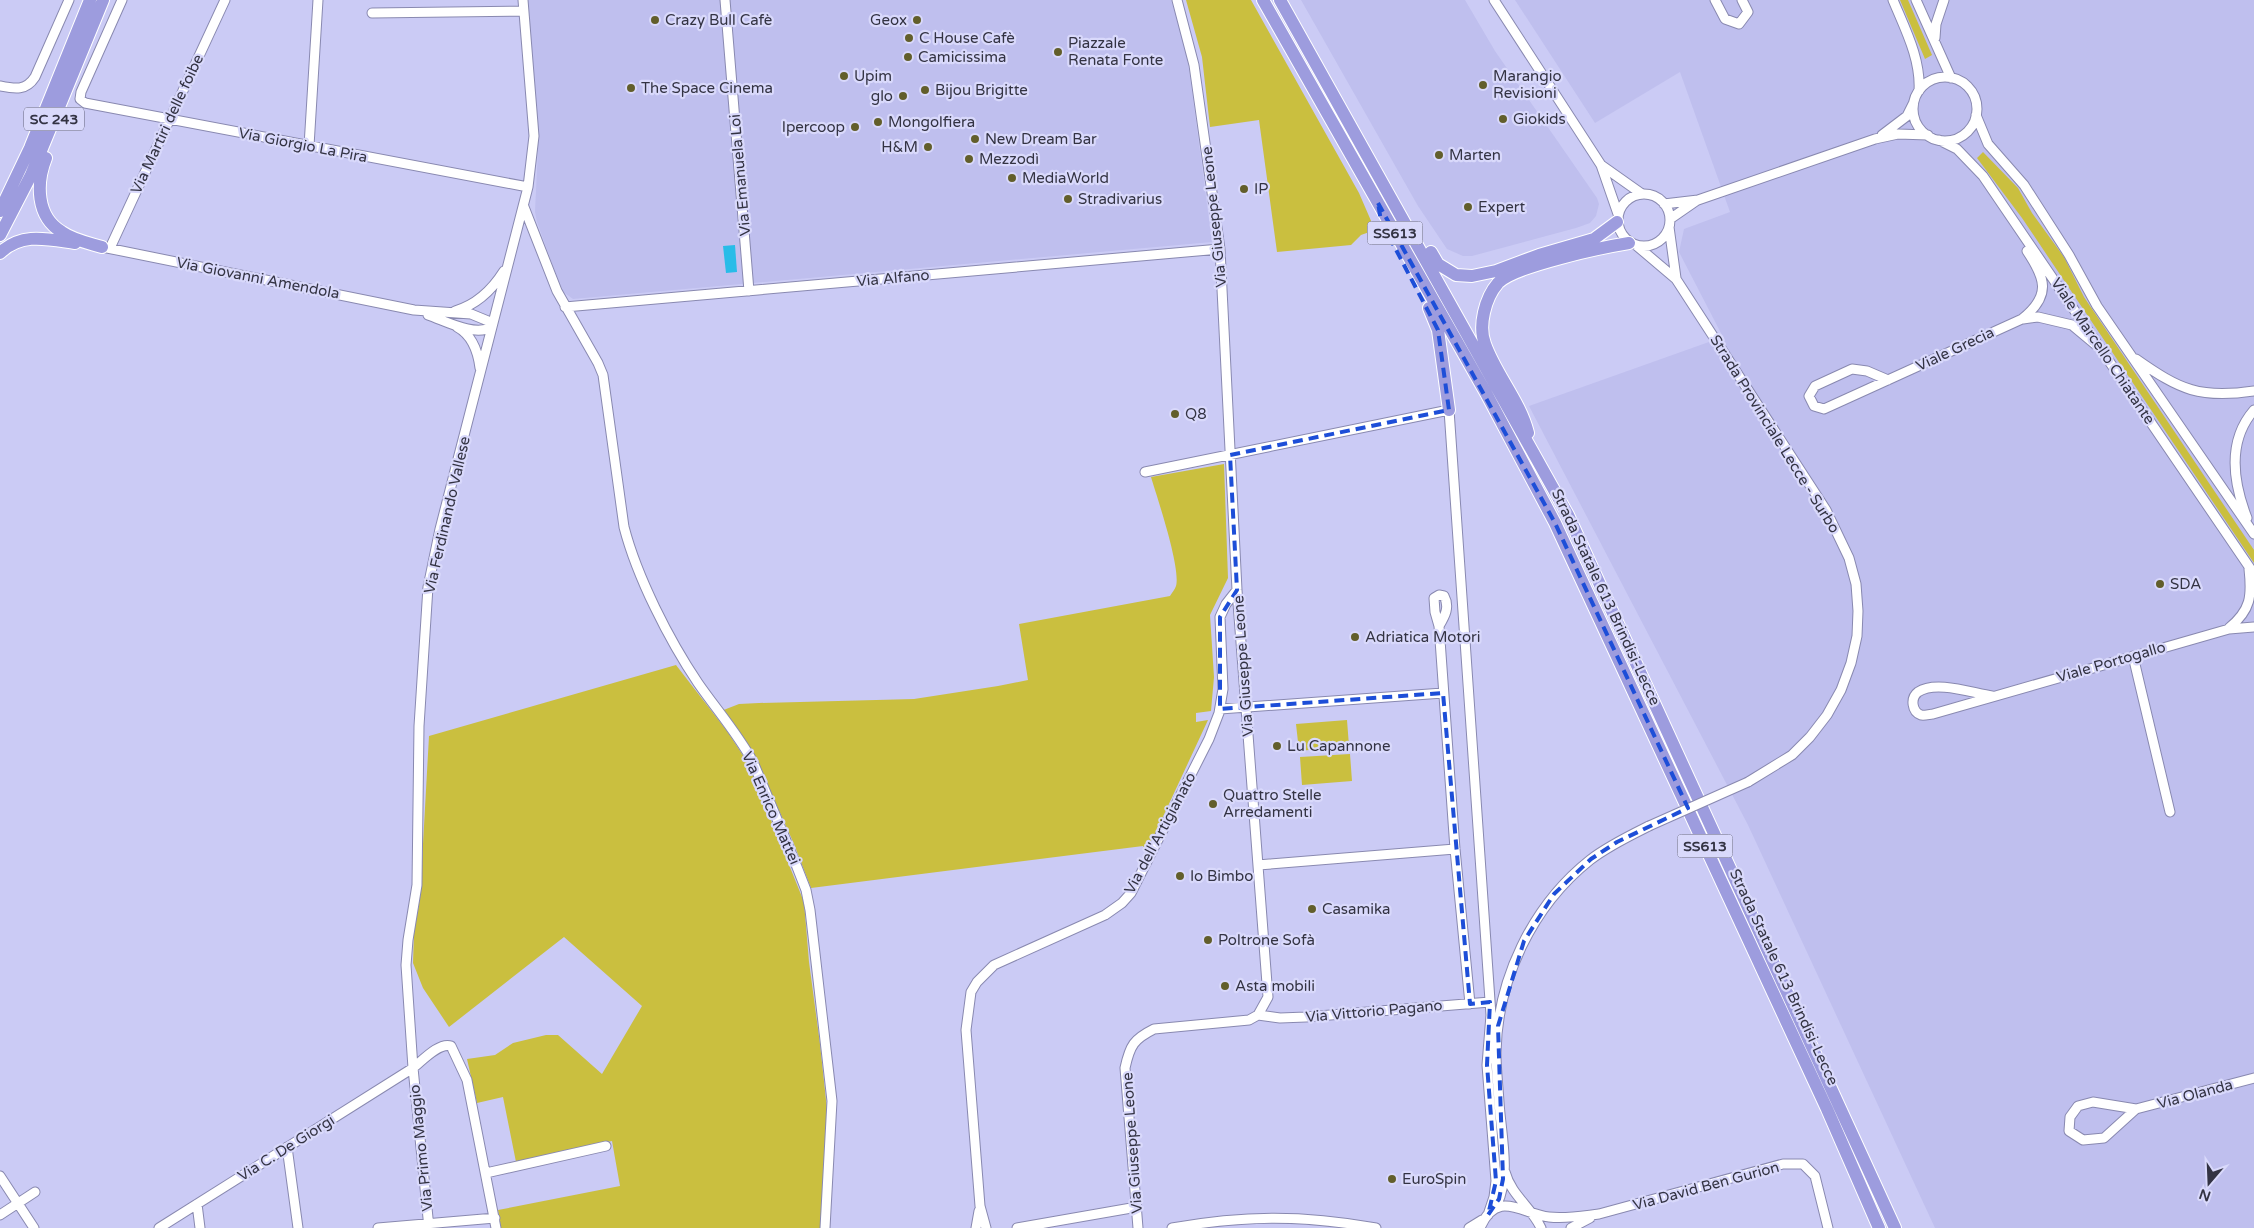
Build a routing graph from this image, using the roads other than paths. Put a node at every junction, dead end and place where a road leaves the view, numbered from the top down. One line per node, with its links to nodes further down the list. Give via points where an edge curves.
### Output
1 (69, 0): 22 (street, via 30,85 22,89)
2 (90, 0): 40 (highway, SC 243, via 30,148)
3 (103, 0): 24 (highway, SC 243)
4 (122, 0): 27 (street, Via Giorgio La Pira, via 80,99 85,103)
5 (225, 0): 27 (street, Via Martiri delle foibe)
6 (318, 0): 32 (street)
7 (523, 0): 18 (street, Via Ferdinando Vallese)
8 (725, 0): 51 (street, Via Emanuela Loi)
9 (1177, 0): 47 (street, Via Giuseppe Leone, via 1194,65)
10 (1263, 0): 37 (highway, Strada Statale 613 Brindisi-Lecce / SS613)
11 (1280, 0): 30 (highway, Strada Statale 613 Brindisi-Lecce / SS613)
12 (1494, 0): 33 (street)
13 (1715, 0): 14 (street, via 1725,19 1739,24 1748,12)
14 (1742, 0)
15 (1893, 0): 23 (street, via 1918,67)
16 (1916, 0): 20 (street)
17 (1944, 0): 20 (street)
18 (523, 11): 19 (street); 34 (street, Via Ferdinando Vallese, via 534,136)
19 (372, 12)
20 (1934, 40): 21 (street)
21 (1951, 78): 23 (street, via 1933,80); 26 (street, Viale Marcello Chiatante, via 1961,81 1974,96)
22 (0, 86)
23 (1919, 91): 25 (street)
24 (63, 98): 44 (highway, SC 243, via 31,176); 46 (highway, via 62,116 41,175 42,206 62,232)
25 (1914, 103): 28 (street, via 1916,121); 29 (street, via 1907,116)
26 (1976, 115): 31 (street, via 1967,132 1958,138); 57 (street, Viale Marcello Chiatante, via 1988,144 2024,185 2070,255 2097,306)
27 (170, 120): 32 (street, Via Giorgio La Pira); 46 (street, Via Martiri delle foibe)
28 (1928, 135): 29 (street, via 1898,134); 31 (street, Viale Marcello Chiatante)
29 (1875, 139): 36 (street)
30 (1360, 140): 41 (highway, via 1381,164 1438,264 1456,275 1472,276 1496,271 1594,239); 63 (highway, Strada Statale 613 Brindisi-Lecce / SS613)
31 (1939, 140): 42 (street, Viale Marcello Chiatante, via 1968,159)
32 (309, 146): 34 (street, Via Giorgio La Pira)
33 (1600, 165): 35 (street); 41 (street)
34 (528, 187): 39 (street, Via Ferdinando Vallese)
35 (1642, 194): 38 (street, via 1658,198); 41 (street, via 1627,200)
36 (1698, 200): 38 (street); 43 (street)
37 (1378, 203): 61 (highway, via 1381,221 1434,317); 120 (highway, Strada Statale 613 Brindisi-Lecce / SS613, via 1556,523)
38 (1664, 204): 43 (street)
39 (524, 206): 49 (street, Via Ferdinando Vallese); 52 (street, Via Enrico Mattei)
40 (0, 211)
41 (1618, 218): 45 (street, via 1619,230)
42 (2015, 221): 54 (street, Viale Grecia, via 2041,272 2043,286 2033,310); 56 (street, Viale Marcello Chiatante)
43 (1670, 223): 45 (street, via 1660,241 1653,245); 50 (street, Strada Provinciale Lecce - Surbo)
44 (0, 235)
45 (1633, 244): 50 (street, Strada Provinciale Lecce - Surbo); 63 (highway, via 1602,247 1524,270 1499,283 1487,304 1481,323 1485,344 1524,418)
46 (106, 247): 48 (highway, via 30,238 15,241); 53 (street, Via Giovanni Amendola)
47 (1220, 249): 51 (street, Via Alfano); 64 (street, Via Giuseppe Leone)
48 (0, 253)
49 (509, 262): 53 (street, via 483,296); 55 (street, Via Ferdinando Vallese)
50 (1676, 279): 88 (street, Strada Provinciale Lecce - Surbo, bridge, via 1826,510 1849,558 1856,584 1858,612 1851,663 1827,715 1798,749 1748,782 1617,842 1591,859 1554,894 1524,941 1510,977 1498,1026 1496,1052)
51 (749, 291): 52 (street, Via Alfano)
52 (565, 307): 108 (street, Via Enrico Mattei, via 603,376 628,543 667,632 746,749 806,890 832,1101)
53 (448, 317): 55 (street, Via Giovanni Amendola, via 481,331); 55 (street, Via Giovanni Amendola, via 479,316); 58 (street, Via Giovanni Amendola, via 475,348)
54 (2022, 319): 56 (street, Viale Grecia, via 2038,317 2072,324); 59 (street, Viale Grecia)
55 (492, 327): 58 (street, Via Ferdinando Vallese)
56 (2102, 349): 67 (street, Viale Marcello Chiatante)
57 (2131, 355): 60 (street, via 2172,383 2190,390 2210,395); 66 (street, Viale Marcello Chiatante)
58 (480, 378): 83 (street, Via Ferdinando Vallese, via 428,587 419,726 417,886 406,965)
59 (1888, 380): 59 (street, Viale Grecia, via 1852,369 1815,386 1809,396 1814,406 1824,409)
60 (2254, 391)
61 (1449, 410): 64 (street); 80 (street)
62 (2254, 410): 66 (street, via 2246,418 2237,438 2235,458 2237,490)
63 (1532, 450): 121 (highway, Strada Statale 613 Brindisi-Lecce / SS613, via 1568,515)
64 (1230, 455): 65 (street); 68 (street, Via Giuseppe Leone)
65 (1145, 472)
66 (2253, 533)
67 (2252, 571): 71 (street, via 2250,600 2243,614)
68 (1237, 590): 75 (street, Via Giuseppe Leone); 76 (street, Via dell'Artigianato, via 1220,617 1223,689)
69 (1439, 626): 73 (street)
70 (2254, 627): 71 (street, Viale Portogallo)
71 (2229, 629): 72 (street, Viale Portogallo)
72 (2133, 656): 74 (street, Viale Portogallo); 77 (street)
73 (1443, 693): 75 (street); 78 (street)
74 (1992, 696): 74 (street, Viale Portogallo, via 1941,687 1918,692 1912,704 1921,715 1933,714)
75 (1246, 708): 76 (street); 79 (street, Via Giuseppe Leone)
76 (1220, 709): 94 (street, Via dell'Artigianato, via 1209,739 1137,883 1122,903 1105,915 994,966 971,992 966,1030)
77 (2170, 812)
78 (1455, 849): 79 (street); 81 (street)
79 (1258, 865): 82 (street, Via Giuseppe Leone, via 1268,997)
80 (1490, 1002): 81 (street, Via Vittorio Pagano); 99 (street, via 1487,1066 1496,1181)
81 (1470, 1004): 82 (street, Via Vittorio Pagano, via 1288,1018)
82 (1258, 1015): 95 (street, Via Giuseppe Leone, via 1249,1020 1154,1029 1130,1047 1125,1068)
83 (413, 1068): 87 (street, Via C. De Giorgi); 89 (street, Via C. De Giorgi, via 440,1047 451,1046 467,1080); 101 (street, Via Primo Maggio)
84 (2254, 1078): 85 (street, Via Olanda)
85 (2136, 1109): 85 (street, Via Olanda, via 2093,1102 2078,1106 2070,1118 2069,1131 2083,1140 2104,1138)
86 (606, 1146): 89 (street)
87 (287, 1147): 93 (street, Via C. De Giorgi); 105 (street)
88 (1504, 1166): 96 (street, via 1513,1189); 99 (street, via 1502,1190)
89 (486, 1173): 100 (street)
90 (0, 1176): 92 (street)
91 (36, 1192): 92 (street)
92 (18, 1203): 97 (street); 102 (street)
93 (197, 1204): 103 (street, Via C. De Giorgi); 104 (street)
94 (980, 1206): 109 (street, Via dell'Artigianato); 110 (street, Via dell'Artigianato)
95 (1137, 1207): 111 (street); 112 (street, Via Giuseppe Leone)
96 (1530, 1212): 98 (street, Via David Ben Gurion, via 1564,1218); 99 (street, Via David Ben Gurion, via 1512,1206); 117 (street)
97 (0, 1214)
98 (1599, 1214): 118 (street, Via David Ben Gurion); 119 (street, Via David Ben Gurion, via 1783,1164 1804,1164 1815,1176)
99 (1488, 1215): 115 (street); 116 (street)
100 (495, 1218): 101 (street); 107 (street)
101 (428, 1226): 106 (street)
102 (34, 1228)
103 (158, 1228)
104 (200, 1228)
105 (298, 1228)
106 (378, 1228)
107 (496, 1228)
108 (825, 1228)
109 (976, 1228)
110 (986, 1228)
111 (1017, 1228)
112 (1138, 1228)
113 (1172, 1228): 114 (street, via 1234,1218 1273,1218 1311,1219)
114 (1373, 1228)
115 (1469, 1228)
116 (1480, 1228)
117 (1541, 1228)
118 (1571, 1228)
119 (1828, 1228)
120 (1879, 1228)
121 (1895, 1228)

